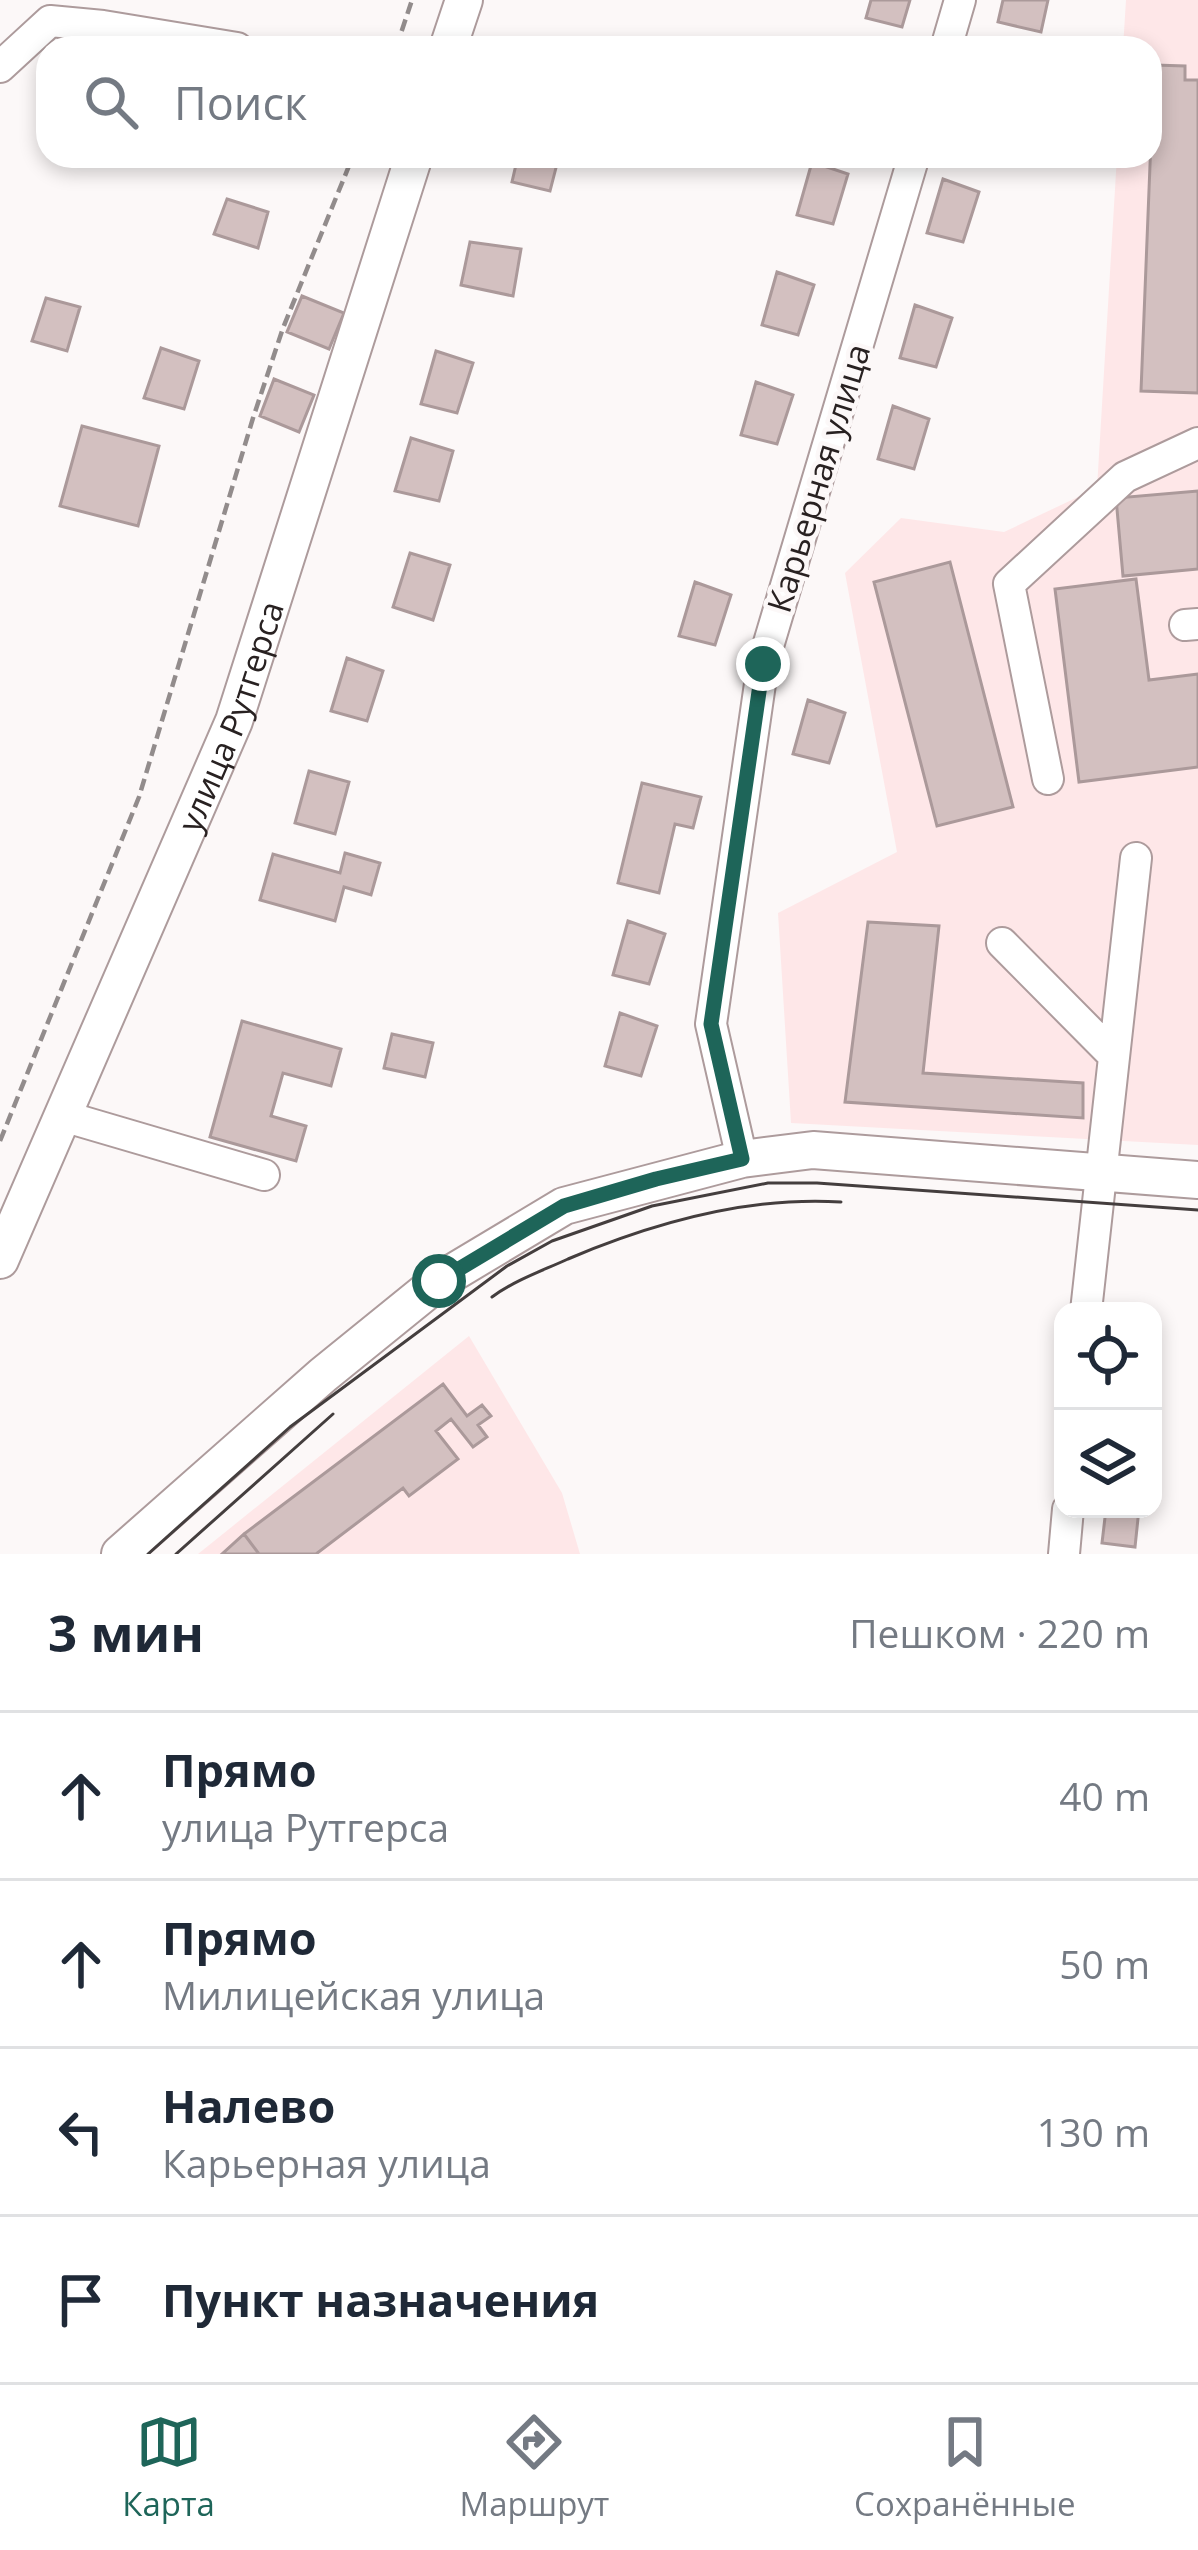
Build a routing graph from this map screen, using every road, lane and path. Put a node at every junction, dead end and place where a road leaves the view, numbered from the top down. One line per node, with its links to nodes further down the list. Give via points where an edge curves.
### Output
1 (412, 0): 5 (path)
2 (464, 0): 6 (main road)
3 (960, 0): 7 (lane)
4 (164, 36): 8 (lane, via 50,21)
5 (400, 36)
6 (452, 36)
7 (950, 36)
8 (0, 67)
9 (348, 168): 18 (path, via 261,395 140,797)
10 (410, 168): 17 (main road, улица Рутгерса, via 234,721)
11 (910, 168): 19 (lane, Карьерная улица, via 763,664 711,1024)
12 (1198, 443): 13 (lane, via 1126,477 1009,584)
13 (1048, 779)
14 (1136, 858): 16 (lane)
15 (1002, 943): 16 (lane)
16 (1113, 1055): 20 (lane)
17 (63, 1115): 21 (lane); 23 (main road, улица Рутгерса)
18 (0, 1141)
19 (742, 1159): 20 (main road, via 813,1150); 26 (main road, via 564,1206 439,1281)
20 (1099, 1172): 22 (main road); 24 (lane)
21 (265, 1175)
22 (1198, 1180)
23 (0, 1260)
24 (1087, 1302)
25 (1067, 1518): 27 (lane)
26 (120, 1554)
27 (1064, 1554)

